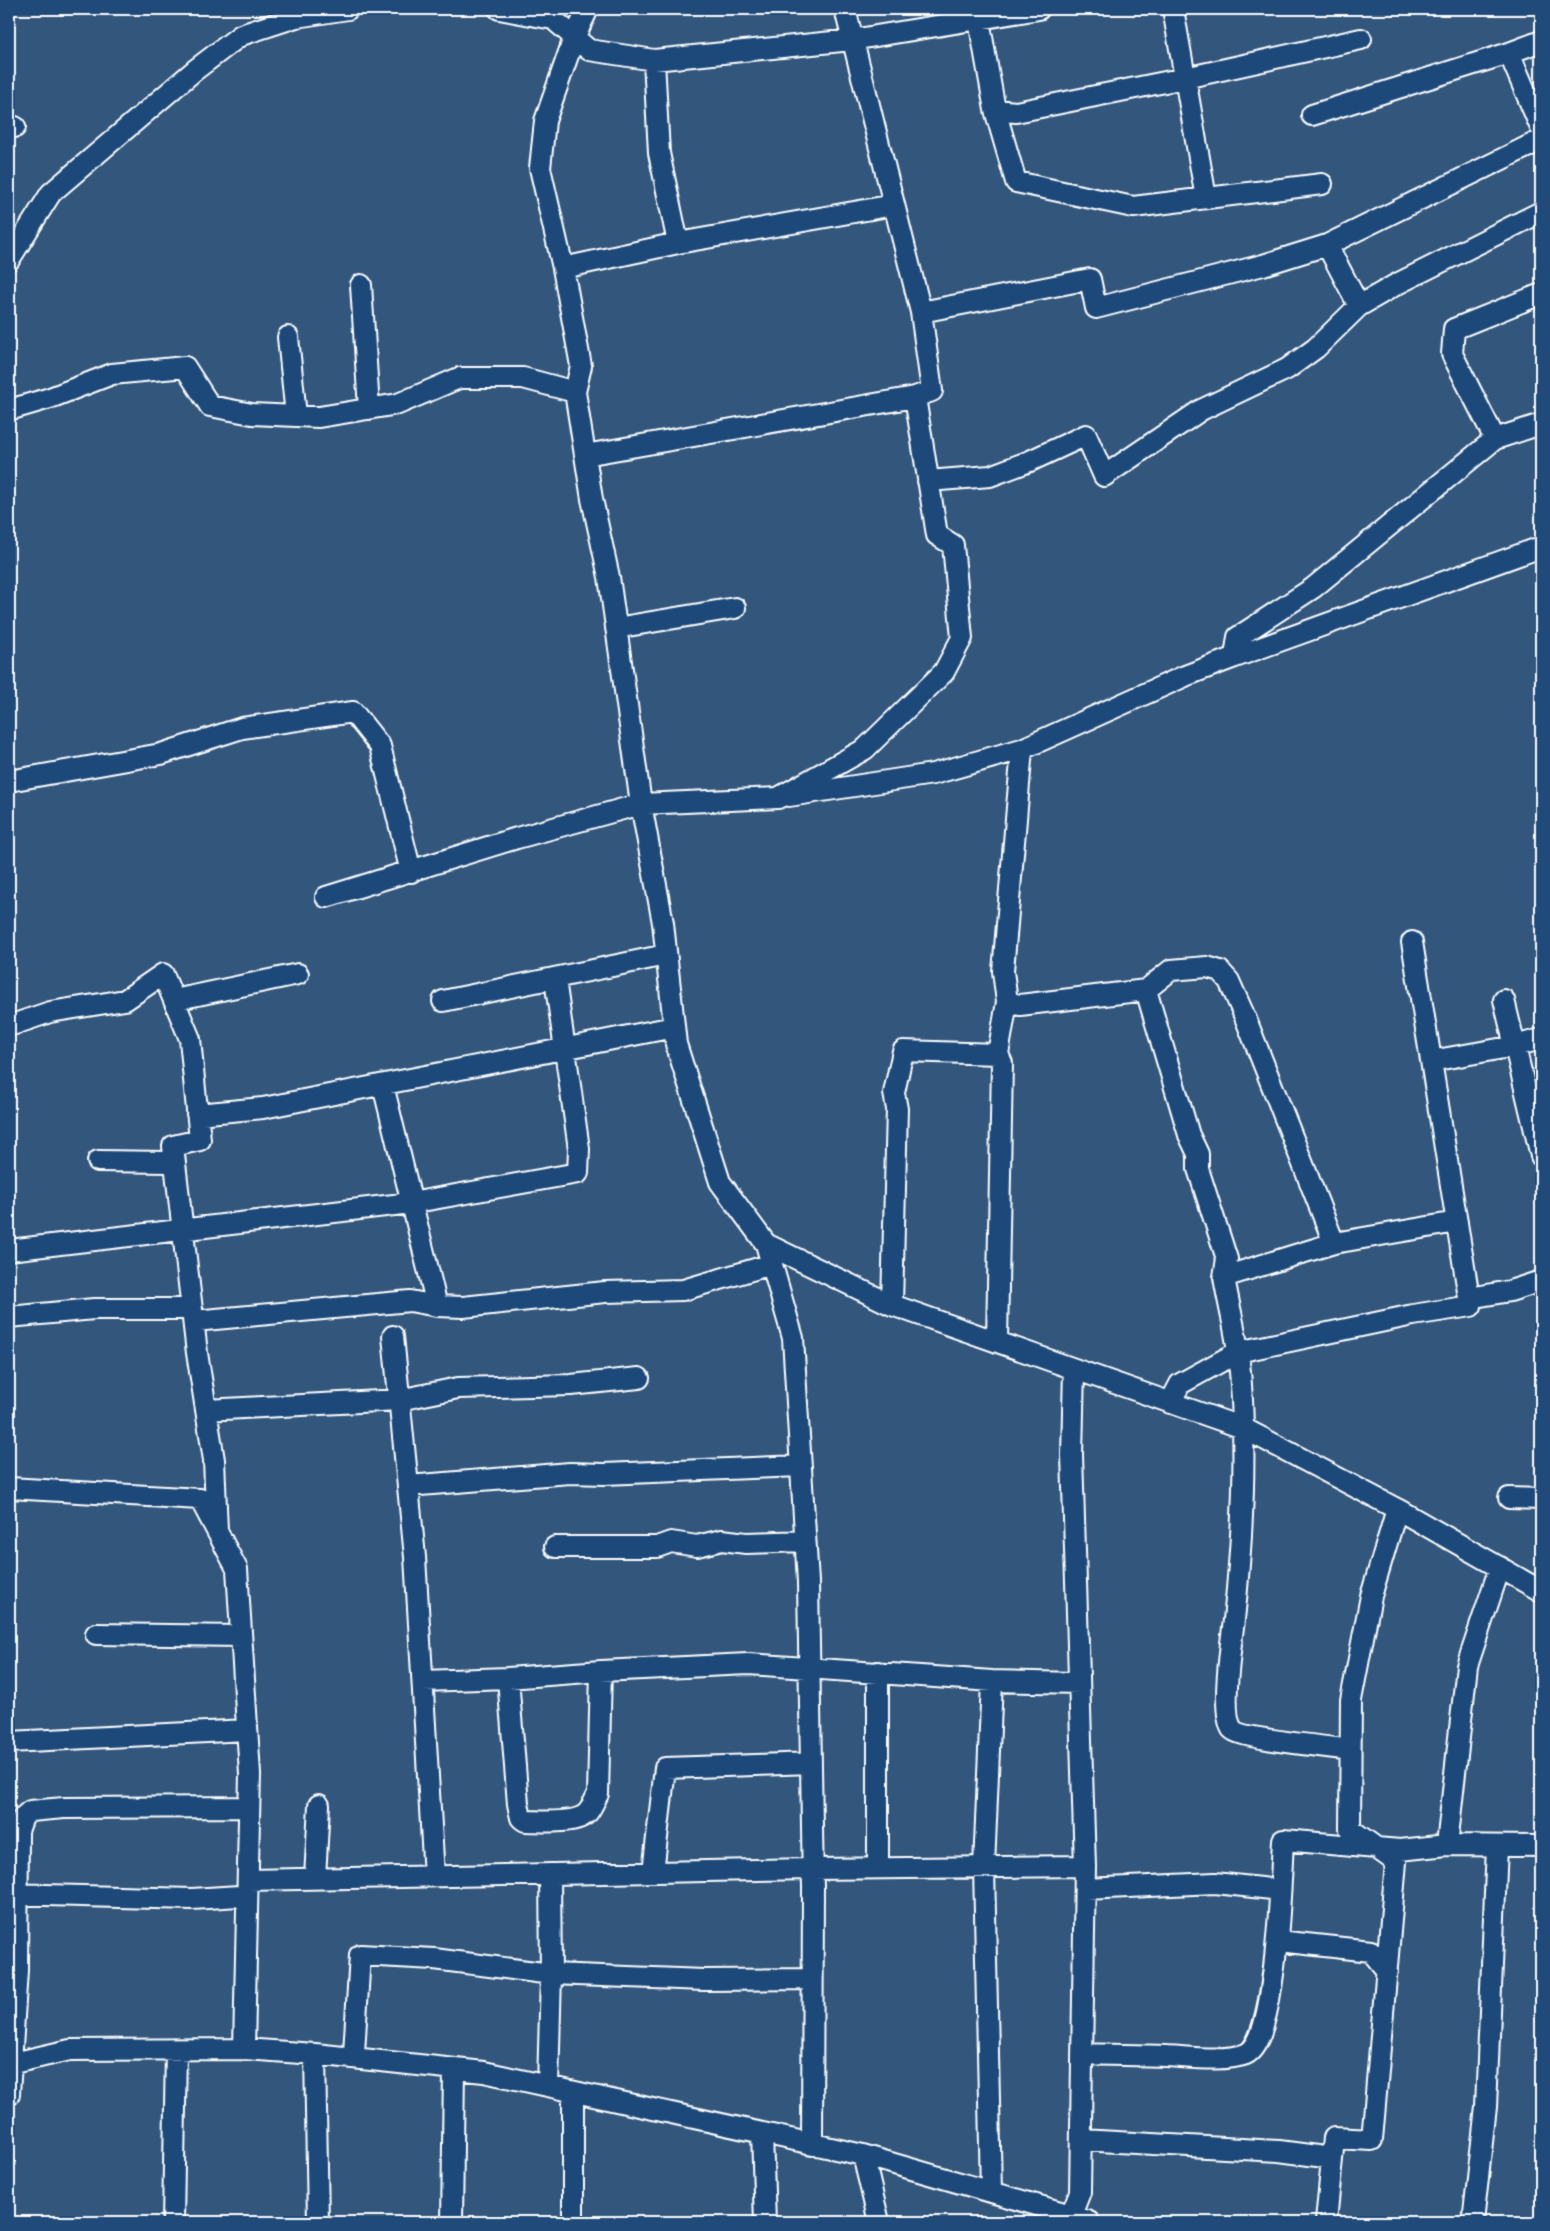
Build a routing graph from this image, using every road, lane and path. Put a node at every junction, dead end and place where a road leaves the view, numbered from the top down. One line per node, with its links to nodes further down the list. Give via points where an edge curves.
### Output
1 (348, 9): 25 (street, via 296,17 241,35 195,70 51,193)
2 (499, 9): 8 (street, via 553,19)
3 (588, 9): 8 (street)
4 (845, 9): 10 (street)
5 (1039, 9): 7 (street)
6 (1173, 9): 14 (street)
7 (977, 13): 10 (street); 15 (street)
8 (574, 38): 13 (street, via 589,50); 26 (street, via 545,121 540,168)
9 (1361, 38): 14 (street)
10 (852, 40): 13 (street); 21 (street)
11 (1541, 41): 12 (street)
12 (1509, 53): 16 (street); 17 (street)
13 (654, 60): 23 (street, via 659,153)
14 (1185, 78): 15 (street, via 1016,112); 20 (street)
15 (995, 110): 20 (street, via 1016,182 1133,207)
16 (1312, 115)
17 (1541, 128)
18 (1541, 140): 24 (street)
19 (1322, 184): 20 (street)
20 (1206, 198)
21 (894, 205): 23 (street); 30 (street)
22 (1541, 212): 29 (street)
23 (678, 243): 26 (street)
24 (1327, 245): 29 (street); 30 (street, via 1096,308 1090,279)
25 (9, 260)
26 (563, 268): 32 (street, via 582,366)
27 (361, 285): 34 (street)
28 (1541, 294): 38 (street, via 1454,329 1452,354)
29 (1359, 306): 40 (street, via 1316,348 1287,369 1201,410 1104,476 1086,435 990,476)
30 (921, 312): 33 (street, via 932,391)
31 (288, 338): 36 (street)
32 (575, 392): 34 (street, via 523,378 459,378 398,404); 39 (street)
33 (915, 397): 39 (street); 40 (street)
34 (369, 409): 36 (street, via 319,418)
35 (9, 410): 36 (street, via 112,374 185,367 210,406 252,414)
36 (296, 416)
37 (1541, 424): 38 (street)
38 (1495, 439): 44 (street, via 1314,588 1238,637)
39 (585, 455): 43 (street)
40 (928, 482): 47 (street, via 937,535 953,546 962,638 944,672 865,749)
41 (1541, 547): 44 (street)
42 (735, 608): 43 (street)
43 (616, 628): 48 (street)
44 (1236, 657): 45 (street, via 1185,676)
45 (1022, 749): 47 (street, via 933,774); 59 (street, via 1003,972)
46 (9, 781): 49 (street, via 161,754 242,728 353,712 380,746)
47 (778, 798): 48 (street)
48 (641, 804): 49 (street, via 517,838); 52 (street)
49 (411, 872): 50 (street)
50 (326, 897)
51 (1412, 942): 66 (street)
52 (666, 955): 54 (street); 61 (street)
53 (298, 974): 56 (street)
54 (555, 979): 58 (street); 64 (street)
55 (1146, 990): 59 (street, via 1020,1005); 75 (street, via 1171,970 1189,968 1207,967 1220,971 1229,981); 79 (street, via 1228,1259)
56 (174, 1000): 60 (street, via 163,974 125,1000 50,1012); 68 (street, via 190,1039)
57 (1504, 1000): 63 (street)
58 (443, 1001)
59 (1007, 1002): 65 (street)
60 (9, 1026)
61 (674, 1027): 64 (street); 76 (street, via 676,1044 720,1182)
62 (1541, 1039): 63 (street)
63 (1515, 1046): 66 (street); 69 (street)
64 (564, 1048): 67 (street); 72 (street, via 580,1149 578,1173)
65 (998, 1054): 81 (street, via 903,1051 894,1093 897,1109); 87 (street, via 1002,1063)
66 (1431, 1061): 73 (street)
67 (383, 1085): 68 (street, via 263,1108); 72 (street)
68 (197, 1114): 71 (street, via 200,1140 173,1146)
69 (1541, 1156)
70 (98, 1161): 71 (street, via 168,1162)
71 (175, 1166): 74 (street)
72 (411, 1203): 74 (street); 82 (street)
73 (1457, 1222): 75 (street); 80 (street, via 1469,1298 1510,1291)
74 (183, 1230): 77 (street); 84 (street)
75 (1334, 1243): 79 (street)
76 (766, 1244): 78 (street); 81 (street)
77 (9, 1250)
78 (772, 1264): 82 (street, via 683,1290 605,1292 463,1307); 95 (street, via 793,1338)
79 (1224, 1277): 88 (street)
80 (1541, 1281)
81 (892, 1305): 87 (street)
82 (437, 1306): 84 (street, via 410,1301)
83 (1471, 1306): 88 (street)
84 (193, 1315): 85 (street, via 94,1309); 93 (street)
85 (9, 1318)
86 (392, 1336): 91 (street)
87 (997, 1342): 89 (street)
88 (1238, 1352): 92 (street, via 1180,1384); 94 (street)
89 (1074, 1369): 92 (street); 114 (street, via 1072,1455)
90 (639, 1378): 91 (street, via 571,1385 458,1388)
91 (399, 1400): 93 (street); 96 (street)
92 (1170, 1403): 94 (street)
93 (206, 1410): 101 (street, via 214,1460)
94 (1243, 1428): 100 (street); 117 (street, via 1240,1561 1228,1676 1228,1721 1234,1731 1254,1738)
95 (801, 1466): 96 (street, via 570,1473); 102 (street)
96 (408, 1486): 112 (street, via 416,1557)
97 (9, 1488): 101 (street, via 200,1499)
98 (1509, 1498): 99 (street)
99 (1541, 1499)
100 (1397, 1509): 104 (street); 117 (street, via 1371,1596 1350,1700)
101 (217, 1531): 107 (street, via 236,1569)
102 (805, 1541): 103 (street, via 746,1543 722,1540 697,1546 671,1542 657,1547); 108 (street)
103 (555, 1547)
104 (1500, 1567): 105 (street); 121 (street, via 1467,1666)
105 (1541, 1591)
106 (96, 1634): 107 (street)
107 (241, 1636): 115 (street)
108 (809, 1668): 109 (street, via 748,1664); 110 (street); 118 (street)
109 (601, 1671): 111 (street); 111 (street, via 598,1794 582,1817 564,1821 525,1821 521,1818)
110 (878, 1672): 113 (street); 127 (street)
111 (508, 1678): 112 (street)
112 (423, 1681): 131 (street)
113 (992, 1681): 114 (street); 126 (street)
114 (1079, 1683): 125 (street)
115 (247, 1730): 116 (street); 120 (street)
116 (9, 1742)
117 (1350, 1750): 124 (street, via 1350,1829)
118 (811, 1763): 128 (street); 129 (street, via 665,1768)
119 (319, 1804): 132 (street)
120 (249, 1807): 133 (street); 136 (street, via 101,1807 30,1811 22,1817 18,1831)
121 (1448, 1845): 122 (street); 124 (street, via 1400,1850)
122 (1498, 1846): 123 (street); 167 (street, via 1486,2107)
123 (1541, 1846)
124 (1377, 1848): 135 (street, via 1283,1840); 140 (street, via 1396,1862)
125 (1085, 1866): 126 (street); 134 (street)
126 (984, 1867): 127 (street); 158 (street)
127 (878, 1868): 128 (street)
128 (813, 1869): 129 (street); 142 (street)
129 (653, 1872): 130 (street)
130 (550, 1874): 131 (street); 141 (street)
131 (434, 1876): 132 (street)
132 (315, 1878): 133 (street)
133 (248, 1880): 137 (street)
134 (1085, 1889): 135 (street, via 1215,1883); 146 (street)
135 (1280, 1890): 138 (street)
136 (13, 1894): 137 (street, via 192,1899 239,1896); 139 (street)
137 (247, 1902): 144 (street)
138 (1278, 1941): 140 (street, via 1370,1951); 146 (street, via 1264,2027 1255,2046 1246,2054 1217,2058)
139 (13, 1970): 148 (street)
140 (1387, 1971): 157 (street, via 1372,2140 1334,2138)
141 (551, 1974): 142 (street, via 704,1980); 147 (street, via 434,1959 360,1955); 150 (street)
142 (812, 1979): 155 (street)
143 (176, 2050): 144 (street); 148 (street, via 70,2050); 160 (street)
144 (244, 2050): 145 (street)
145 (315, 2054): 147 (street); 161 (street)
146 (1082, 2054): 154 (street)
147 (355, 2058): 149 (street)
148 (9, 2063): 152 (street)
149 (454, 2069): 150 (street); 162 (street)
150 (548, 2086): 151 (street)
151 (573, 2092): 153 (street); 163 (street)
152 (9, 2094)
153 (762, 2134): 155 (street); 164 (street)
154 (1081, 2140): 157 (street, via 1279,2150); 159 (street)
155 (812, 2145): 156 (street)
156 (863, 2155): 158 (street); 165 (street)
157 (1332, 2158): 166 (street)
158 (991, 2192): 159 (street)
159 (1080, 2219)
160 (173, 2222)
161 (318, 2222)
162 (452, 2222)
163 (573, 2222)
164 (765, 2222)
165 (879, 2222)
166 (1326, 2222)
167 (1472, 2222)

